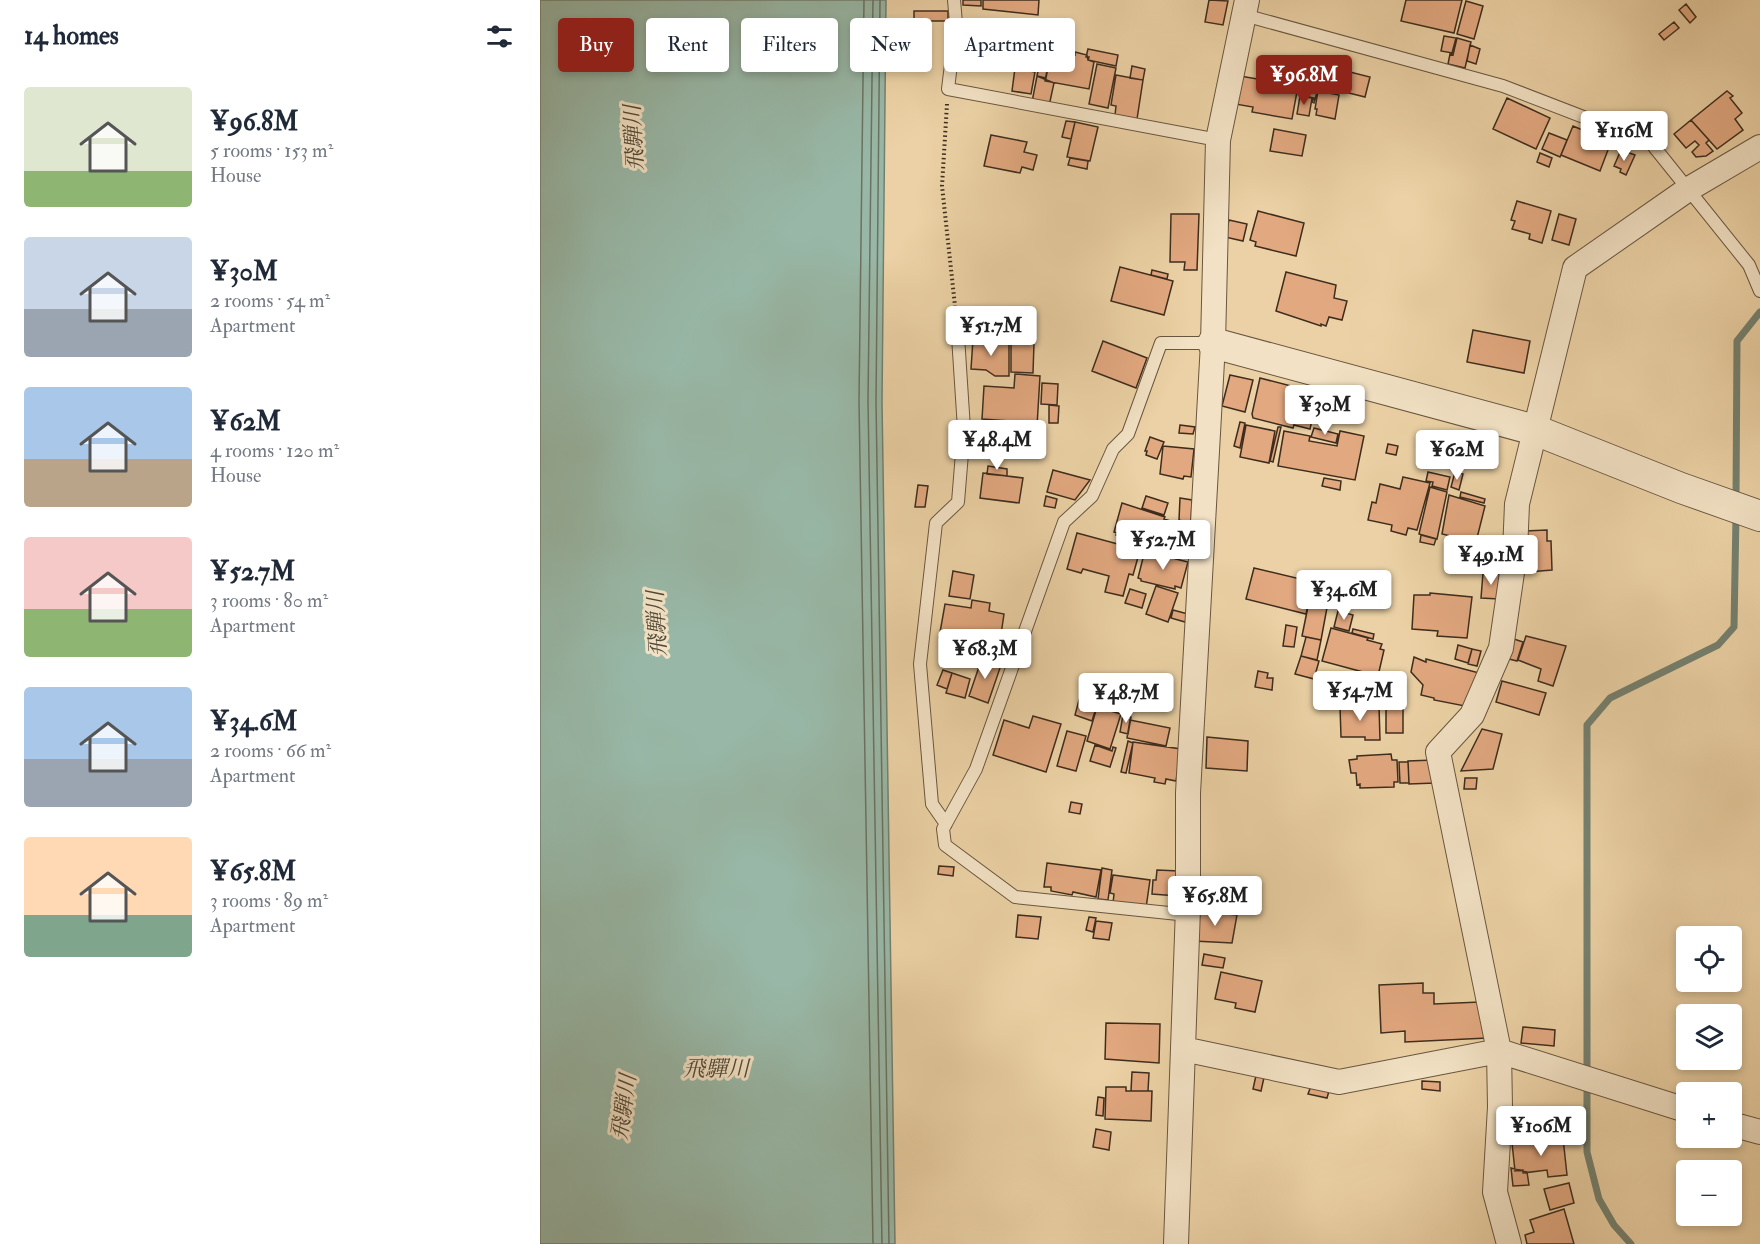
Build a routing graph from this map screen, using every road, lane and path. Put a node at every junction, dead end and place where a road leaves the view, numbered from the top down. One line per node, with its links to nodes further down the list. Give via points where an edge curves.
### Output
1 (954, 0): 3 (lane, via 956,23)
2 (1246, 7): 4 (street); 6 (lane, via 1503,86 1651,143)
3 (948, 88): 4 (lane); 8 (path, via 942,186)
4 (1218, 140): 9 (street)
5 (1760, 147): 6 (street)
6 (1687, 189): 7 (lane, via 1749,265); 10 (street, via 1575,268)
7 (1760, 291)
8 (957, 321): 12 (lane, via 964,429 958,502 936,523 920,664 932,804)
9 (1213, 343): 10 (street); 12 (lane, via 1161,343 1128,435 1113,450 1092,496 1064,522 976,770); 13 (street, via 1188,793)
10 (1535, 430): 11 (street); 15 (street, via 1517,504 1515,552 1501,648 1472,715 1438,752)
11 (1760, 516)
12 (946, 824): 13 (lane, via 945,845 1015,897)
13 (1188, 915): 14 (street)
14 (1183, 1049): 15 (street, via 1339,1082); 19 (street)
15 (1499, 1051): 16 (street); 20 (street, via 1495,1192)
16 (1676, 1107)
17 (1742, 1127): 18 (street)
18 (1760, 1132)
19 (1176, 1244)
20 (1509, 1244)

